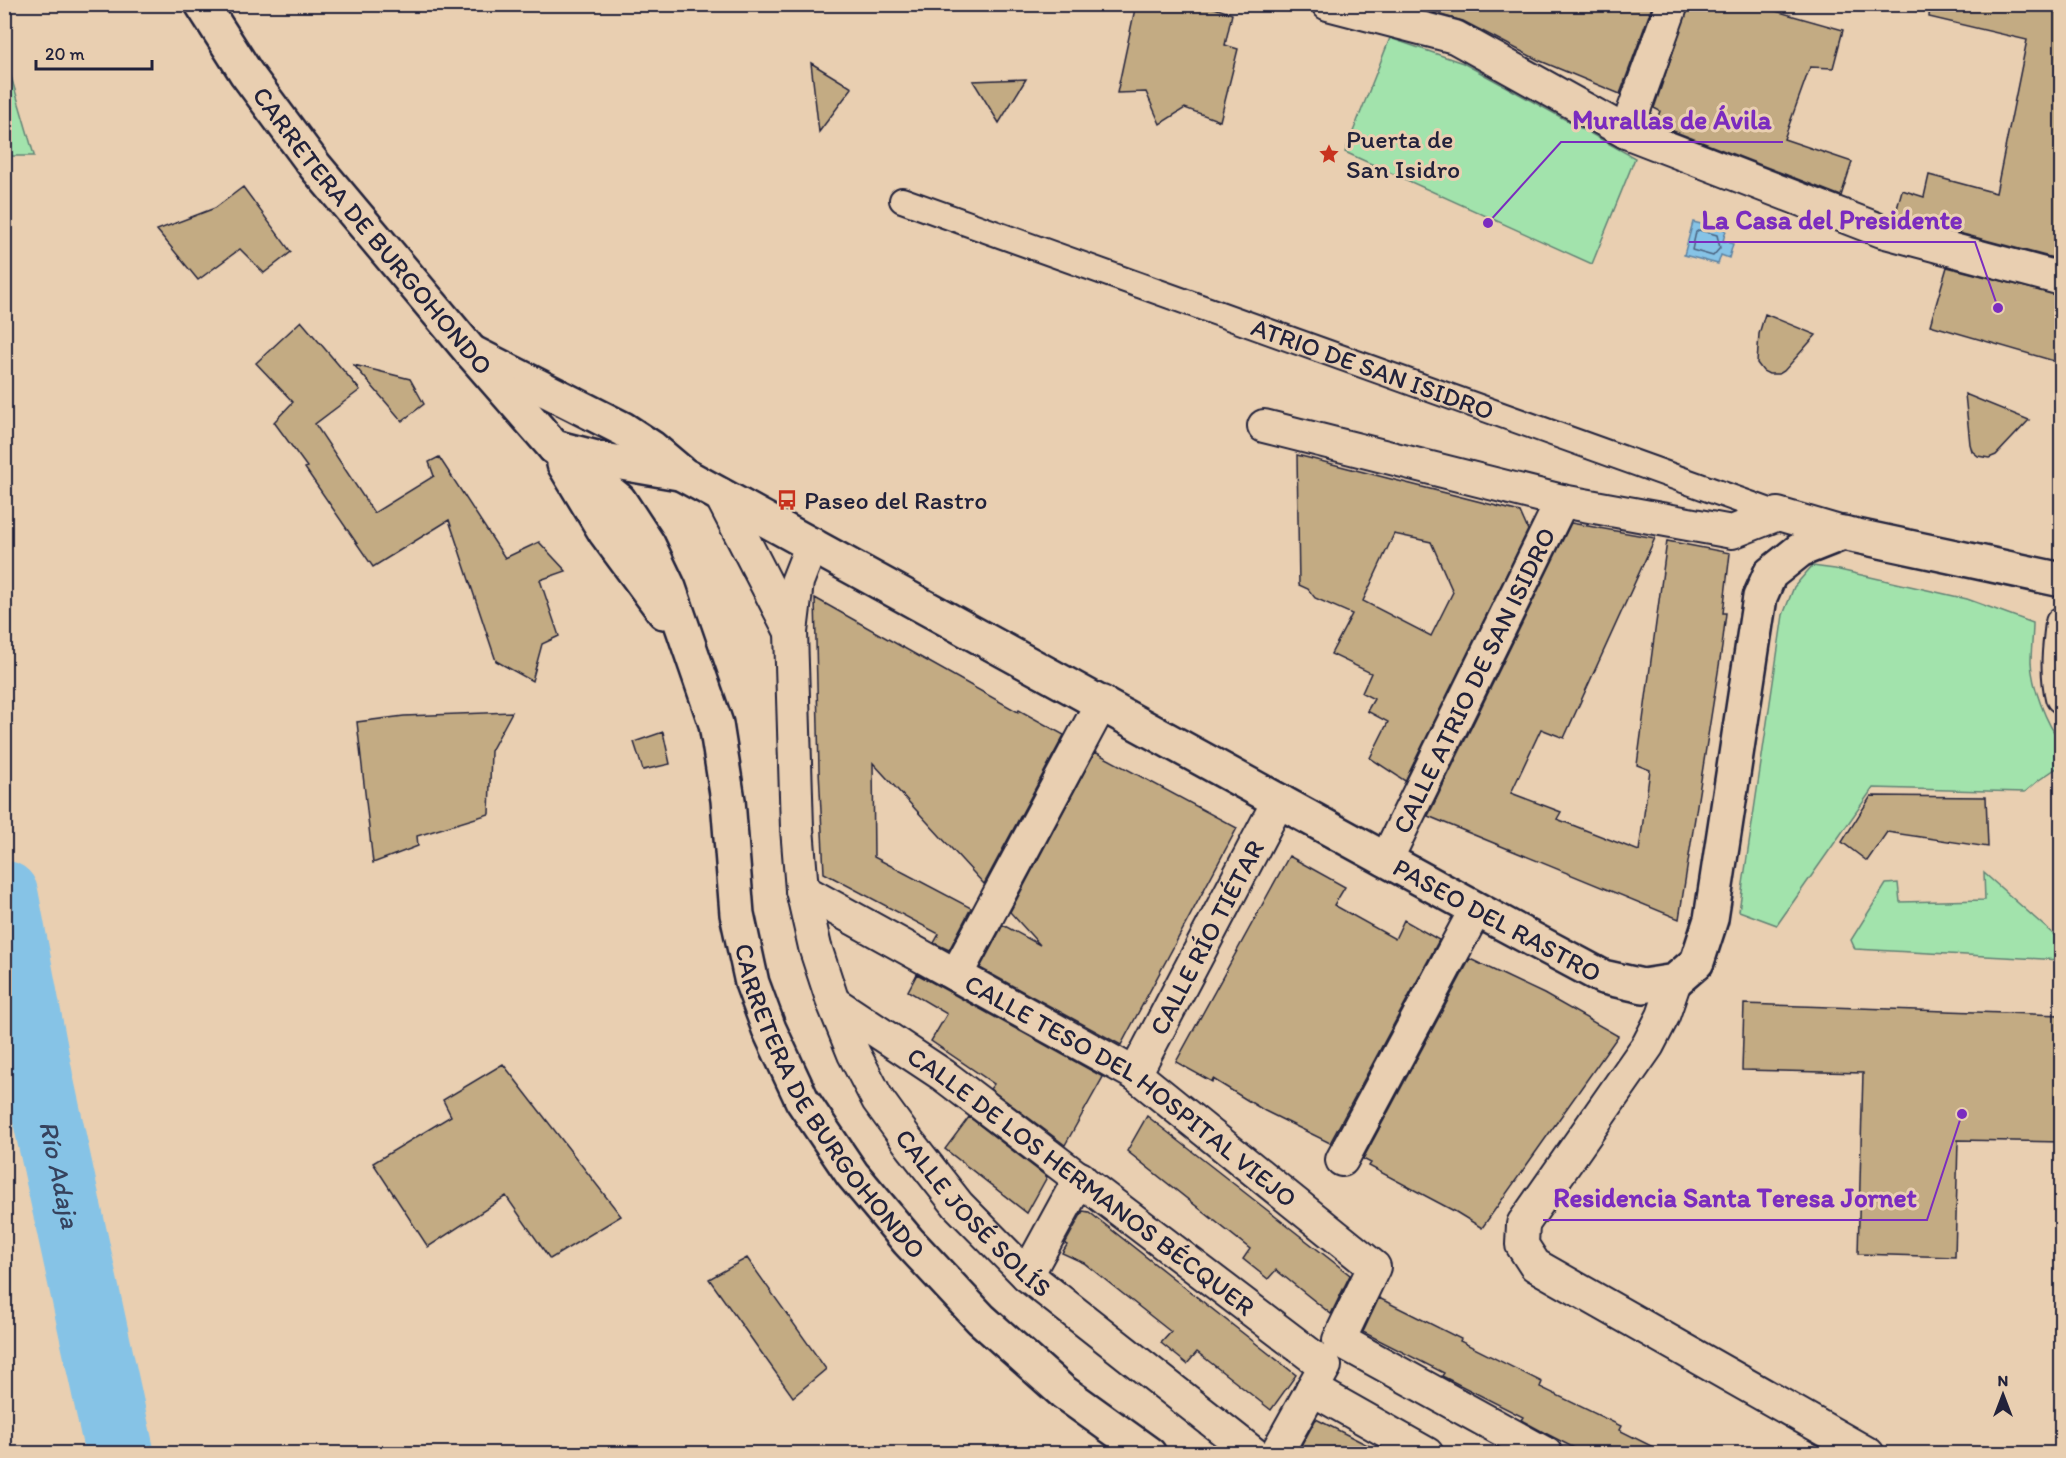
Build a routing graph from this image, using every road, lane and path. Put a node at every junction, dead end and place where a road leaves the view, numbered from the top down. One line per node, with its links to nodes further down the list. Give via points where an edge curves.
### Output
1 (202, 4): 7 (street, CARRETERA DE BURGOHONDO, via 246,73 315,166)
2 (1328, 4): 4 (street, via 1455,37)
3 (1672, 4): 4 (street)
4 (1626, 132): 6 (street, via 1882,231)
5 (902, 200): 16 (street, ATRIO DE SAN ISIDRO)
6 (2061, 279)
7 (471, 352): 9 (street, PASEO DEL RASTRO); 10 (street, CARRETERA DE BURGOHONDO)
8 (1264, 426): 15 (street, CALLE ATRIO DE SAN ISIDRO)
9 (623, 429): 10 (street, via 586,430); 12 (street, PASEO DEL RASTRO)
10 (554, 447): 11 (street, PASEO DEL RASTRO); 14 (street, CARRETERA DE BURGOHONDO); 22 (street, CARRETERA DE BURGOHONDO, via 604,532)
11 (640, 465): 12 (street, PASEO DEL RASTRO); 14 (street, via 625,479)
12 (684, 475): 13 (street, PASEO DEL RASTRO)
13 (720, 494): 18 (street, PASEO DEL RASTRO); 21 (street)
14 (619, 500): 22 (street, CARRETERA DE BURGOHONDO, via 648,544 669,588)
15 (1562, 501): 16 (street, CALLE ATRIO DE SAN ISIDRO, via 1732,532); 26 (street, CALLE ATRIO DE SAN ISIDRO)
16 (1778, 514): 17 (street, ATRIO DE SAN ISIDRO)
17 (1843, 533): 19 (street); 30 (street, via 1800,549 1770,574 1760,597 1711,919 1697,962)
18 (812, 544): 21 (street, CALLE JOSÉ SOLÍS, via 797,582); 24 (street, PASEO DEL RASTRO)
19 (2061, 580)
20 (2061, 622): 23 (street)
21 (791, 632): 27 (street, CALLE JOSÉ SOLÍS)
22 (688, 646): 37 (street, CARRETERA DE BURGOHONDO, via 716,724 728,800 737,914 752,982 802,1100 852,1174 981,1319 1063,1392)
23 (2061, 697)
24 (1102, 702): 25 (street, PASEO DEL RASTRO); 29 (street)
25 (1279, 800): 26 (street, PASEO DEL RASTRO); 32 (street, CALLE RÍO TIÉTAR)
26 (1386, 860): 28 (street, PASEO DEL RASTRO)
27 (802, 890): 29 (street, CALLE TESO DEL HOSPITAL VIEJO); 31 (street, CALLE JOSÉ SOLÍS)
28 (1476, 909): 30 (street, PASEO DEL RASTRO, via 1603,977 1643,986); 33 (street)
29 (956, 975): 32 (street, CALLE TESO DEL HOSPITAL VIEJO)
30 (1675, 981): 42 (street, via 1648,1045 1523,1224 1522,1245 1535,1265)
31 (832, 1002): 34 (street, CALLE DE LOS HERMANOS BÉCQUER, via 943,1075); 35 (street, CALLE JOSÉ SOLÍS, via 878,1100 958,1205)
32 (1135, 1074): 36 (street, CALLE TESO DEL HOSPITAL VIEJO, via 1374,1266)
33 (1342, 1160)
34 (1080, 1178): 35 (street); 36 (street, CALLE DE LOS HERMANOS BÉCQUER)
35 (1027, 1275): 38 (street, CALLE JOSÉ SOLÍS)
36 (1325, 1365): 39 (street, CALLE TESO DEL HOSPITAL VIEJO); 40 (street); 41 (street, CALLE DE LOS HERMANOS BÉCQUER)
37 (1149, 1454)
38 (1254, 1454)
39 (1276, 1454)
40 (1427, 1454)
41 (1546, 1454)
42 (1868, 1454)

